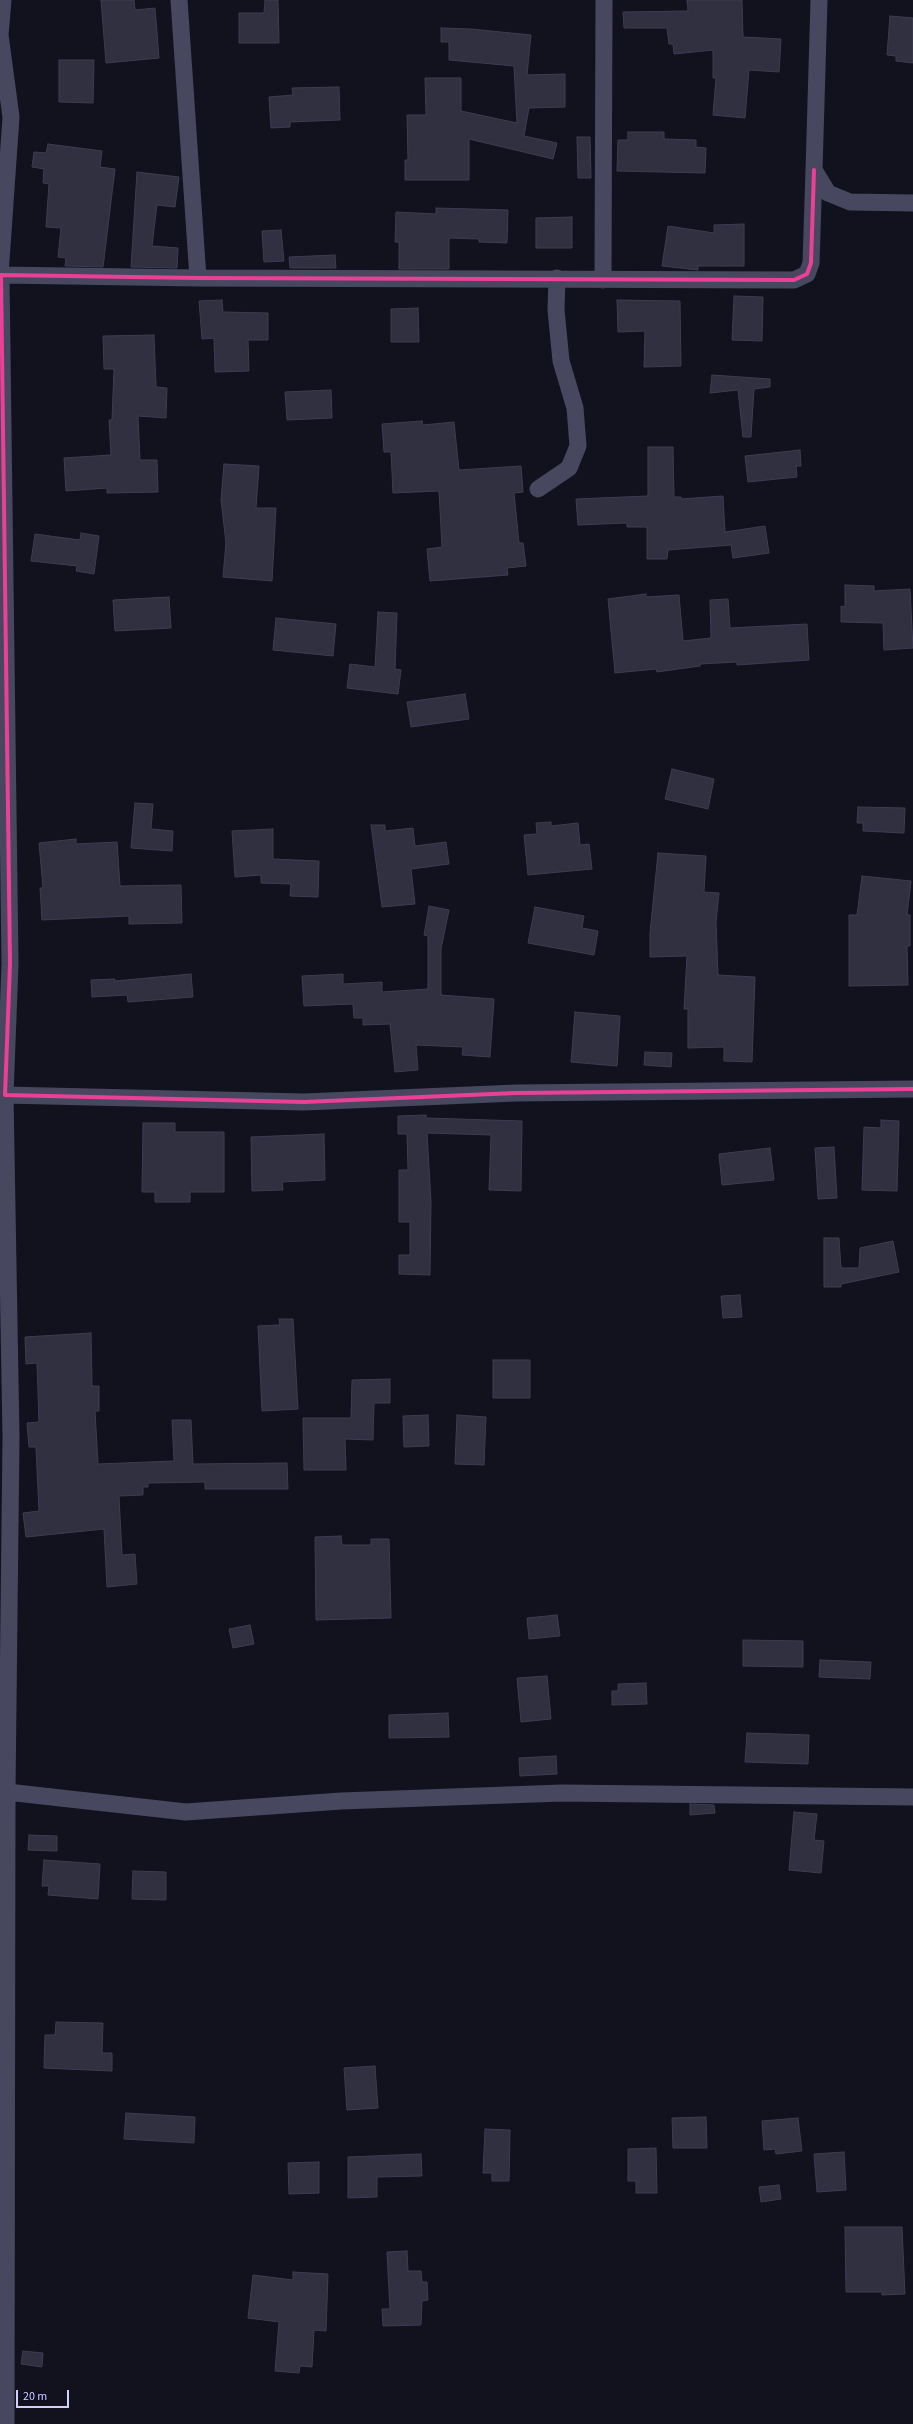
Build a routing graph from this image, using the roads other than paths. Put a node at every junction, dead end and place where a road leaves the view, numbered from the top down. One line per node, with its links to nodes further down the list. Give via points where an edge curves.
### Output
1 (3, 0): 7 (street, via 0,35 11,117)
2 (179, 0): 8 (street)
3 (604, 0): 10 (street)
4 (819, 0): 5 (street)
5 (814, 170): 6 (street, via 828,193 850,202); 10 (street, via 811,263 807,274 794,280)
6 (913, 202)
7 (1, 275): 8 (street); 13 (street, via 10,964)
8 (198, 278): 9 (street)
9 (557, 278): 10 (street); 11 (street, via 556,310 561,361 575,408 578,446 569,468)
10 (603, 280)
11 (538, 489)
12 (913, 1089): 13 (street, via 516,1093 304,1102)
13 (3, 1095): 14 (street, via 11,1437)
14 (4, 1792): 15 (street, via 186,1812 341,1801 562,1793); 16 (street)
15 (913, 1797)
16 (3, 2020): 17 (street)
17 (6, 2424)

